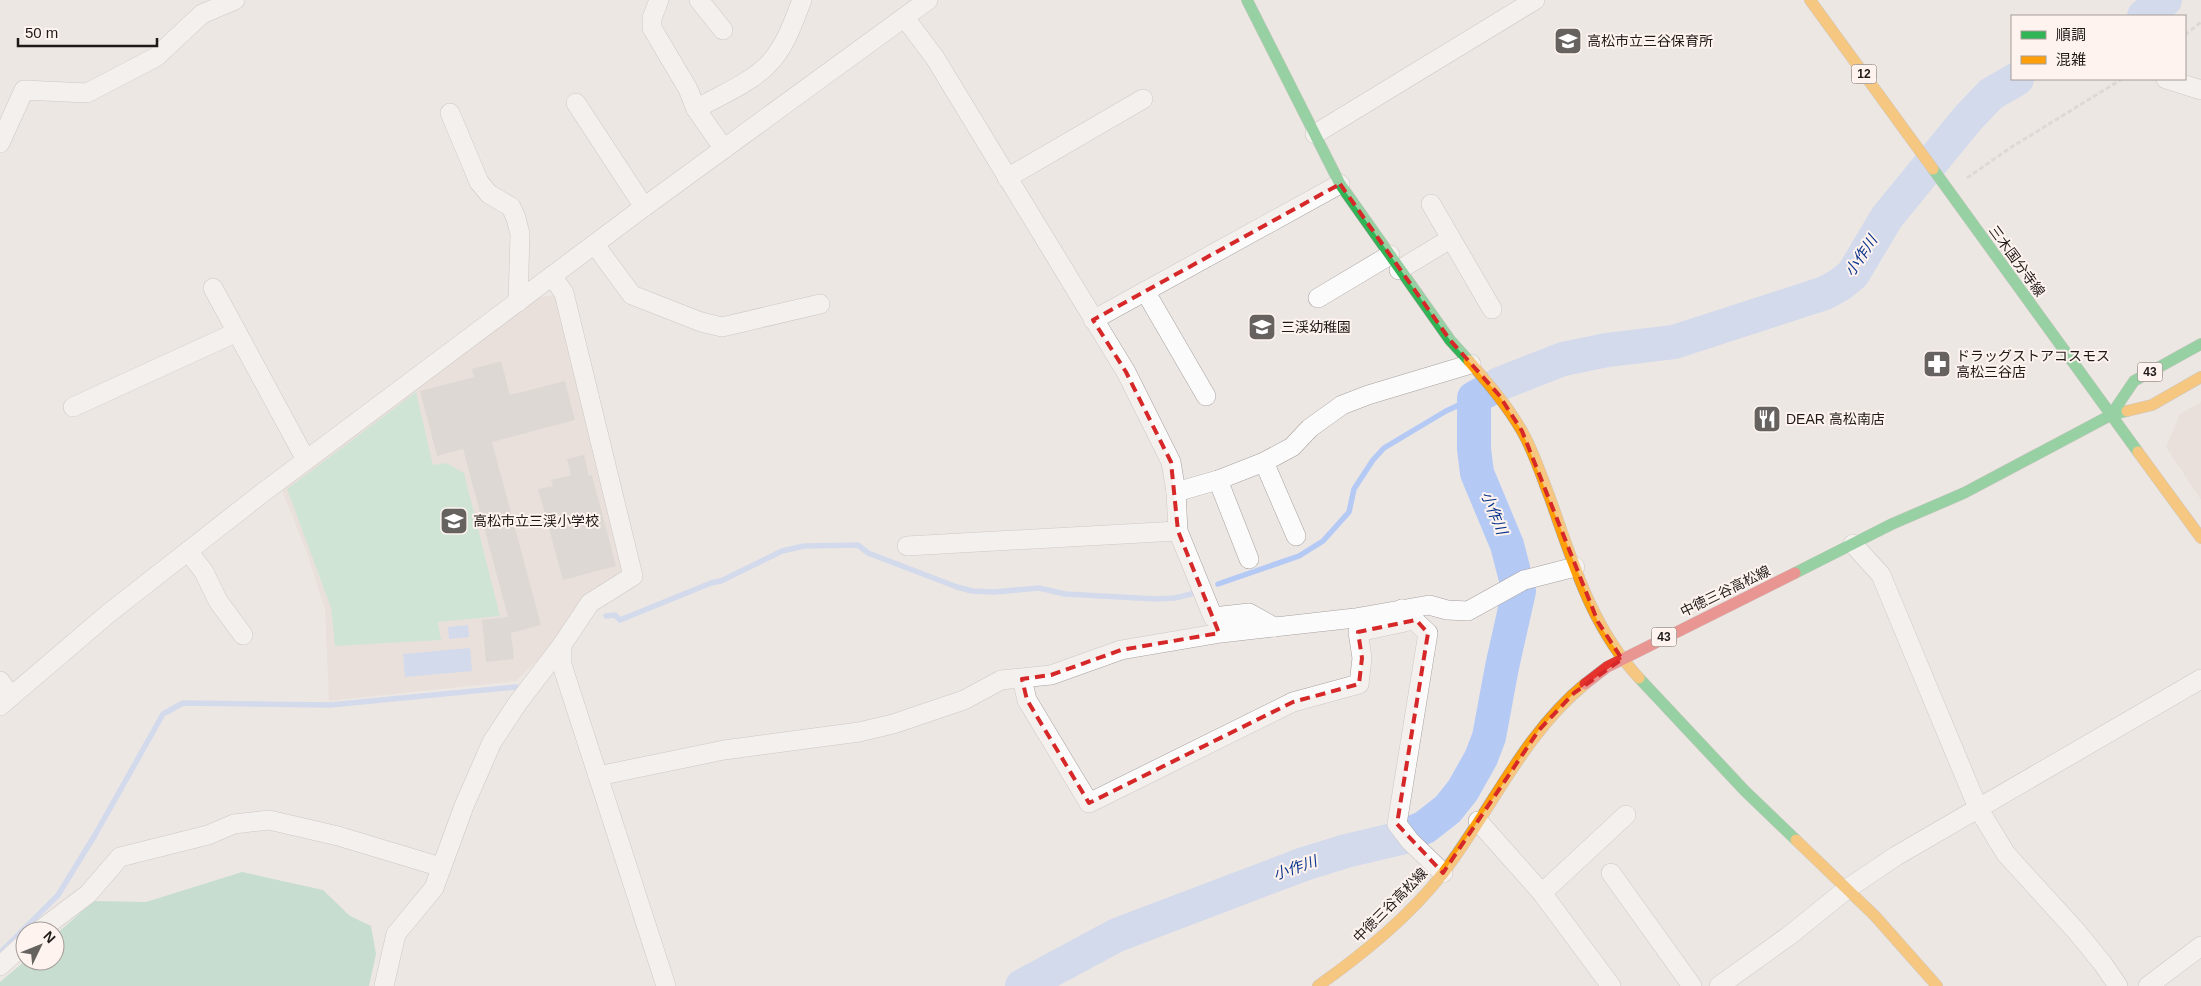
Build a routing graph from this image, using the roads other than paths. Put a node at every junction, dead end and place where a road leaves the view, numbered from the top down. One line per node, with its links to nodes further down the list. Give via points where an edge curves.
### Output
1 (235, 0): 18 (street, via 202,14 156,57 87,93 24,90)
2 (659, 0): 15 (street, via 652,28)
3 (700, 0): 10 (street)
4 (802, 0): 15 (street, via 773,59 755,76)
5 (928, 0): 9 (street)
6 (1248, 0): 17 (main road)
7 (1536, 0): 17 (street)
8 (1810, 0): 41 (main road, 三木国分寺線 / 12)
9 (905, 18): 19 (street); 20 (street, via 935,58)
10 (723, 30)
11 (2169, 80): 12 (street)
12 (2201, 90)
13 (1144, 99): 20 (street)
14 (576, 103): 23 (street)
15 (696, 109): 19 (street)
16 (450, 113): 31 (street, via 479,182 489,194 511,207 516,218 520,234)
17 (1315, 134): 21 (main road)
18 (0, 143)
19 (724, 149): 23 (street)
20 (1007, 178): 34 (street)
21 (1340, 184): 26 (main road); 29 (street)
22 (1431, 204): 24 (street)
23 (644, 207): 25 (street)
24 (1450, 239): 26 (street); 33 (street)
25 (595, 245): 27 (street); 32 (street, via 632,295 701,322 722,327)
26 (1395, 262): 30 (street); 37 (main road)
27 (552, 276): 31 (street); 57 (street, via 564,293 633,576 590,603)
28 (213, 288): 35 (street)
29 (1145, 291): 34 (street); 39 (street)
30 (1318, 298)
31 (518, 302): 42 (street)
32 (820, 304)
33 (1492, 309)
34 (1093, 320): 45 (street, via 1126,372 1171,462)
35 (237, 332): 40 (street); 42 (street)
36 (2201, 344): 41 (main road, 中徳三谷高松線 / 43, via 2134,381)
37 (1471, 364): 43 (street, via 1342,406 1310,428 1292,447); 53 (main road, via 1499,395 1538,462)
38 (2201, 377): 41 (main road, 中徳三谷高松線 / 43, via 2152,406)
39 (1206, 396)
40 (73, 408)
41 (2111, 414): 48 (main road, 三木国分寺線 / 12); 49 (main road, 中徳三谷高松線 / 43, via 1964,493)
42 (306, 460): 51 (street)
43 (1264, 462): 44 (street); 47 (street)
44 (1218, 480): 45 (street); 52 (street)
45 (1176, 492): 46 (street)
46 (1178, 530): 50 (street); 55 (street, via 1213,617 1249,613)
47 (1296, 536)
48 (2201, 538)
49 (1853, 544): 58 (main road, 中徳三谷高松線 / 43); 63 (street, via 1881,575)
50 (907, 546)
51 (188, 551): 56 (street, via 204,572 218,601); 61 (street)
52 (1249, 559)
53 (1575, 567): 54 (street, via 1524,580 1468,611 1429,605); 58 (main road, via 1598,622)
54 (1402, 609): 55 (street); 59 (street, via 1405,622 1358,632 1362,658 1358,684 1293,702 1089,803 1027,700); 67 (street, via 1428,633 1397,824 1410,841)
55 (1274, 627): 59 (street, via 1121,650 1051,675)
56 (243, 634)
57 (562, 645): 62 (street, via 562,665); 66 (street, via 492,742)
58 (1622, 658): 65 (main road, 中徳三谷高松線 / 43, via 1574,693 1539,730); 69 (main road, via 1745,791)
59 (1022, 679): 62 (street, via 1001,680 964,700 893,724 858,732 724,750)
60 (2201, 679): 63 (street)
61 (4, 694)
62 (598, 776): 76 (street)
63 (1978, 808): 69 (street); 82 (street, via 2006,854 2077,932)
64 (1626, 815): 70 (street)
65 (1478, 821): 67 (main road, 中徳三谷高松線 / 43); 70 (street)
66 (441, 867): 71 (street, via 338,836 268,820 234,824 208,835 120,857 88,894); 75 (street, via 434,888 396,934)
67 (1444, 872): 77 (main road, 中徳三谷高松線 / 43, via 1385,935)
68 (1611, 874): 79 (street)
69 (1847, 889): 80 (street); 81 (main road)
70 (1542, 893): 78 (street)
71 (51, 921)
72 (2201, 946): 83 (street)
73 (15, 953): 74 (street)
74 (0, 966)
75 (384, 986)
76 (666, 986)
77 (1318, 986)
78 (1611, 986)
79 (1692, 986)
80 (1719, 986)
81 (1937, 986)
82 (2118, 986)
83 (2148, 986)

